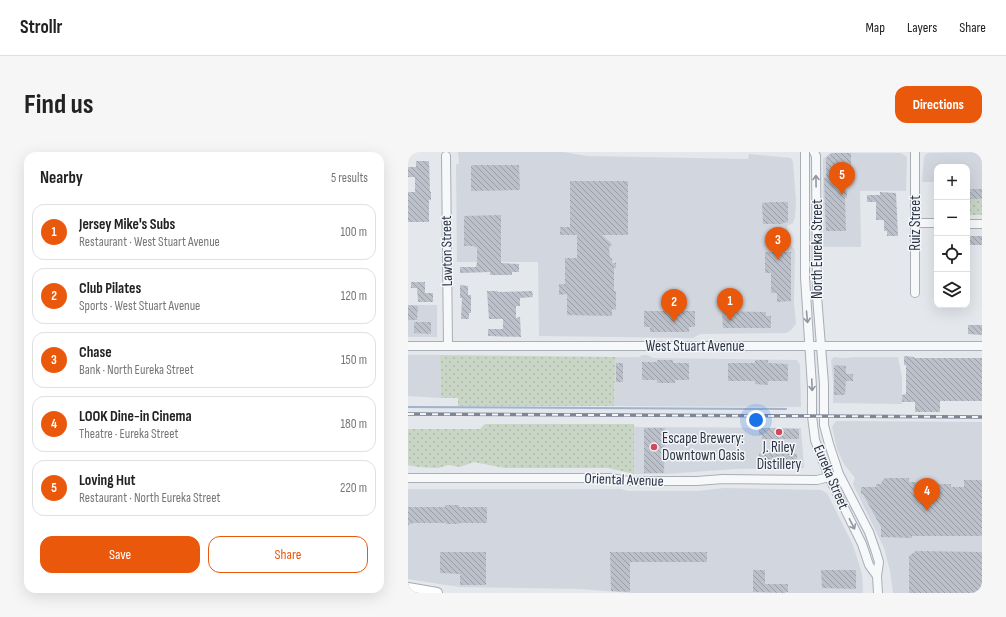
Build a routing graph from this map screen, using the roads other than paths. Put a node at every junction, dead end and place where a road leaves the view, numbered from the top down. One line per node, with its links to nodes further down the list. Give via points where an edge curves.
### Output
1 (805, 152): 12 (street, North Eureka Street, one-way to 12, via 805,277)
2 (814, 152): 13 (street, North Eureka Street, one-way to 2, via 816,296)
3 (915, 152): 5 (street, Ruiz Street)
4 (446, 156): 11 (street, Lawton Street)
5 (915, 223): 6 (street); 9 (street, Ruiz Street)
6 (934, 223)
7 (970, 224): 8 (street)
8 (982, 224)
9 (915, 293)
10 (408, 346): 11 (street, West Stuart Avenue)
11 (448, 346): 12 (street, West Stuart Avenue)
12 (809, 346): 13 (street, West Stuart Avenue); 16 (street, Eureka Street, one-way to 16, via 815,440)
13 (820, 346): 14 (street, West Stuart Avenue); 15 (street, Eureka Street, via 824,384 824,425)
14 (982, 346)
15 (839, 474): 16 (street, Oriental Avenue); 18 (street, Eureka Street, via 873,543 880,562)
16 (828, 477): 17 (street, Oriental Avenue, via 817,480 697,481 628,481 610,478); 18 (street, Eureka Street, one-way to 18, via 862,544 869,565)
17 (408, 478)
18 (877, 576): 21 (street, Eureka Street)
19 (408, 588): 20 (main road)
20 (438, 593)
21 (878, 593)

